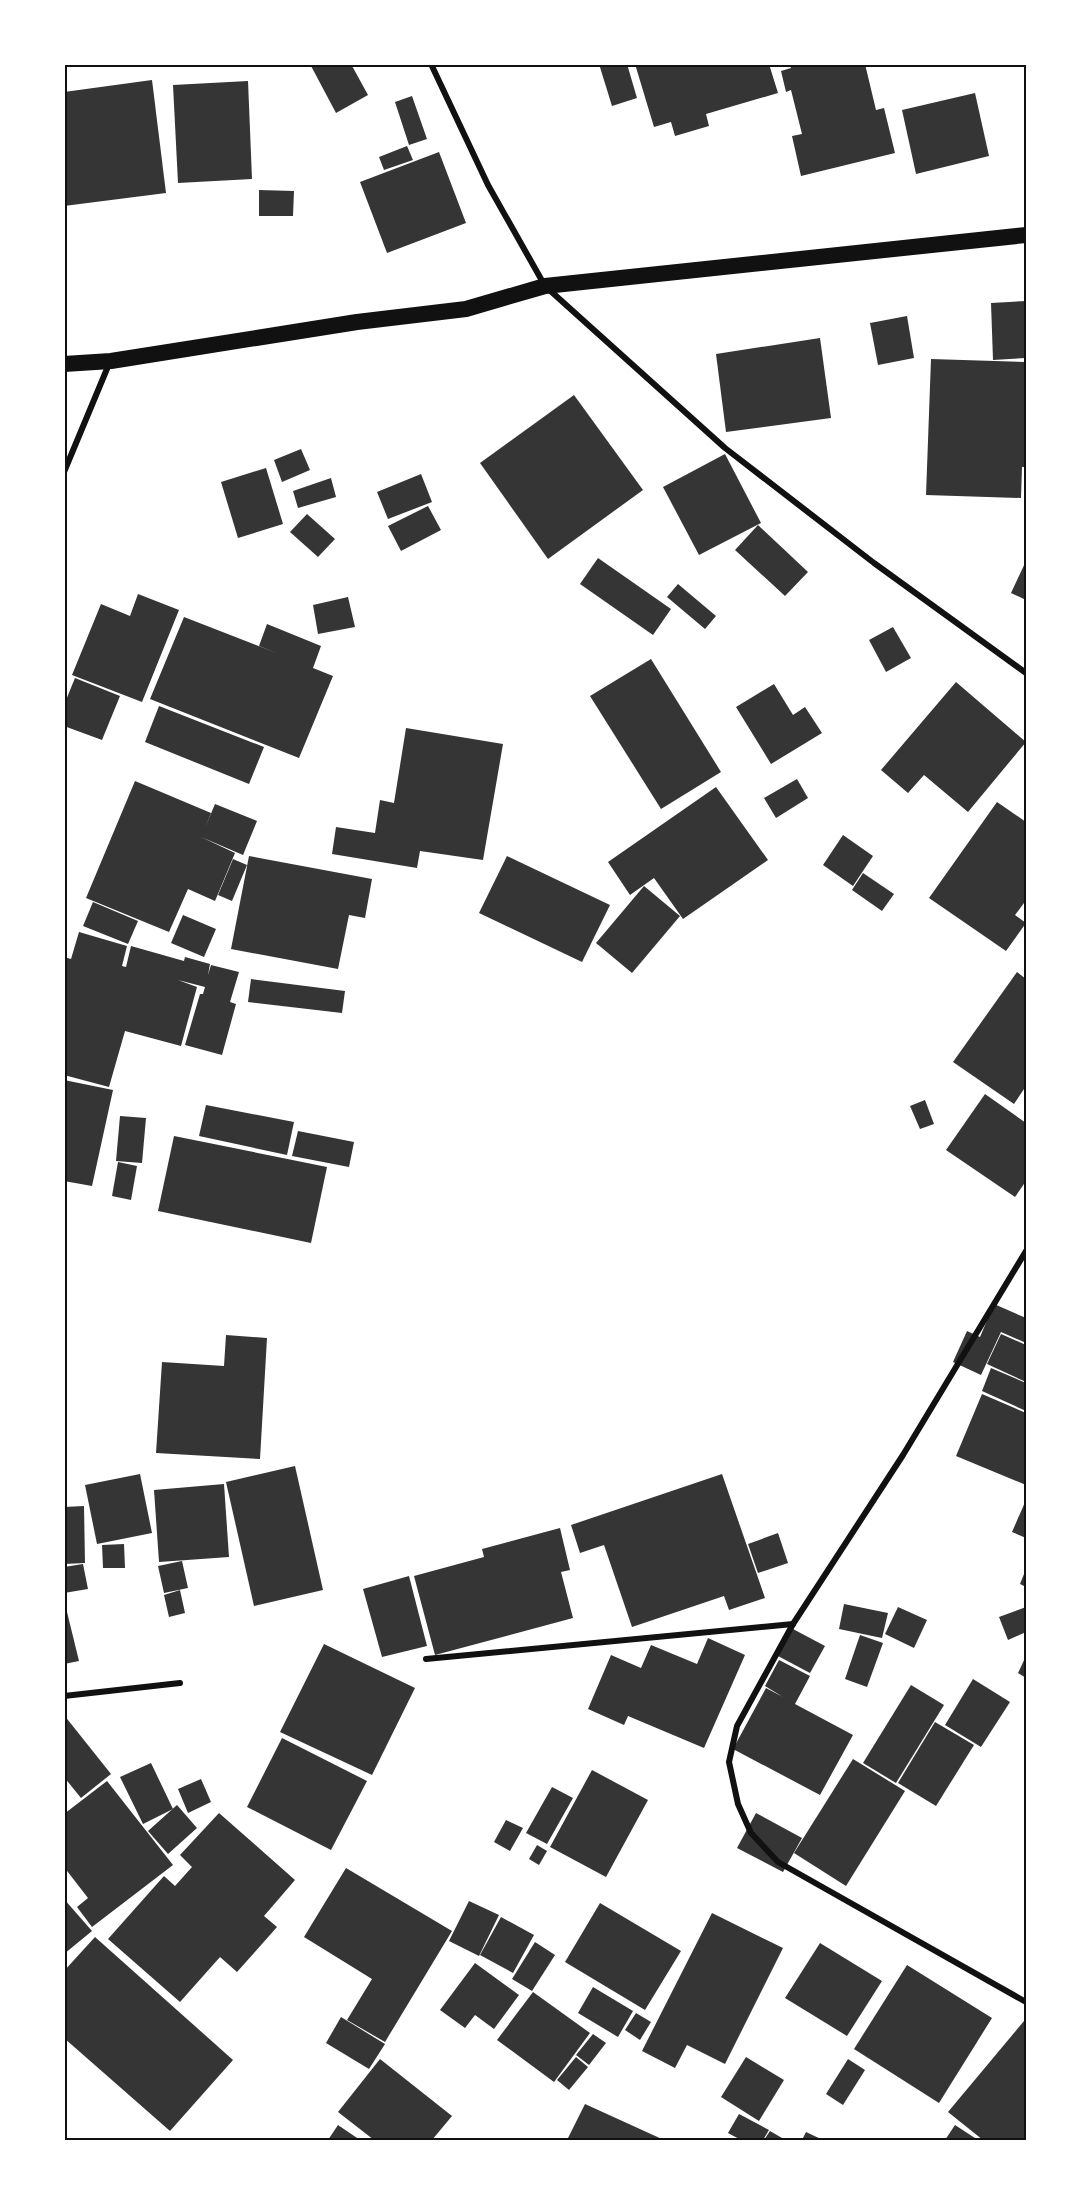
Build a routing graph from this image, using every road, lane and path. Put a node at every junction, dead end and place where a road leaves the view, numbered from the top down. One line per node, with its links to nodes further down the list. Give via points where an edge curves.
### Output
1 (431, 64): 3 (street, via 488,185)
2 (1026, 235): 3 (highway)
3 (545, 286): 4 (highway, via 466,309); 7 (street, via 725,448 874,564)
4 (111, 361): 5 (highway); 6 (street)
5 (64, 364)
6 (64, 472)
7 (1026, 673)
8 (1026, 1251): 9 (street, via 903,1455)
9 (793, 1624): 10 (street); 13 (street, via 737,1726 729,1762 738,1804 751,1833 778,1862)
10 (426, 1659)
11 (180, 1683): 12 (street)
12 (64, 1696)
13 (1026, 2002)

